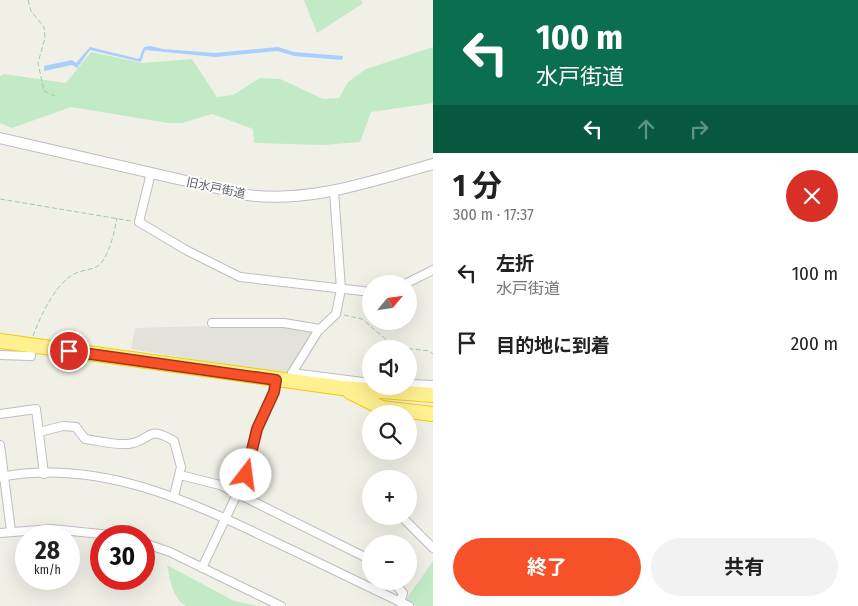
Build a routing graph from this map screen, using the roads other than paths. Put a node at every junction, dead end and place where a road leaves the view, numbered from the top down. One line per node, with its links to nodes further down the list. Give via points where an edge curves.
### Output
1 (0, 138): 3 (street, 旧水戸街道)
2 (433, 164): 4 (street, 旧水戸街道)
3 (151, 173): 4 (street, 旧水戸街道, via 247,195 276,198); 7 (street, via 139,222 240,277)
4 (334, 192): 7 (street)
5 (433, 270): 6 (street)
6 (418, 278)
7 (340, 289): 8 (street); 10 (street, via 336,314)
8 (362, 291)
9 (212, 324): 10 (street, via 284,323)
10 (320, 329): 14 (street)
11 (0, 341): 12 (highway)
12 (32, 346): 13 (street, via 30,356); 15 (highway)
13 (0, 355)
14 (292, 377): 15 (highway); 16 (street); 19 (highway)
15 (276, 380): 28 (street, via 257,429)
16 (362, 382)
17 (417, 384): 18 (street)
18 (433, 385)
19 (342, 388): 20 (highway); 22 (highway, via 382,408)
20 (433, 395)
21 (0, 414): 23 (street, via 36,408)
22 (433, 414)
23 (39, 432): 25 (street); 26 (street, via 63,426 76,427 85,439 121,444 137,442 159,432 174,441)
24 (0, 445): 27 (street)
25 (44, 474): 27 (street); 29 (street, via 111,479)
26 (180, 475): 28 (street, via 220,485); 29 (street)
27 (2, 477): 32 (street)
28 (238, 494): 30 (street); 37 (street)
29 (174, 496): 30 (street)
30 (226, 518): 38 (street); 40 (street)
31 (410, 525): 36 (street)
32 (11, 531): 33 (street); 34 (street)
33 (90, 531)
34 (0, 533)
35 (155, 548): 38 (street)
36 (433, 548)
37 (362, 556)
38 (202, 568): 41 (street)
39 (401, 590): 40 (street, via 404,593)
40 (400, 602): 42 (street)
41 (281, 606)
42 (408, 606)

